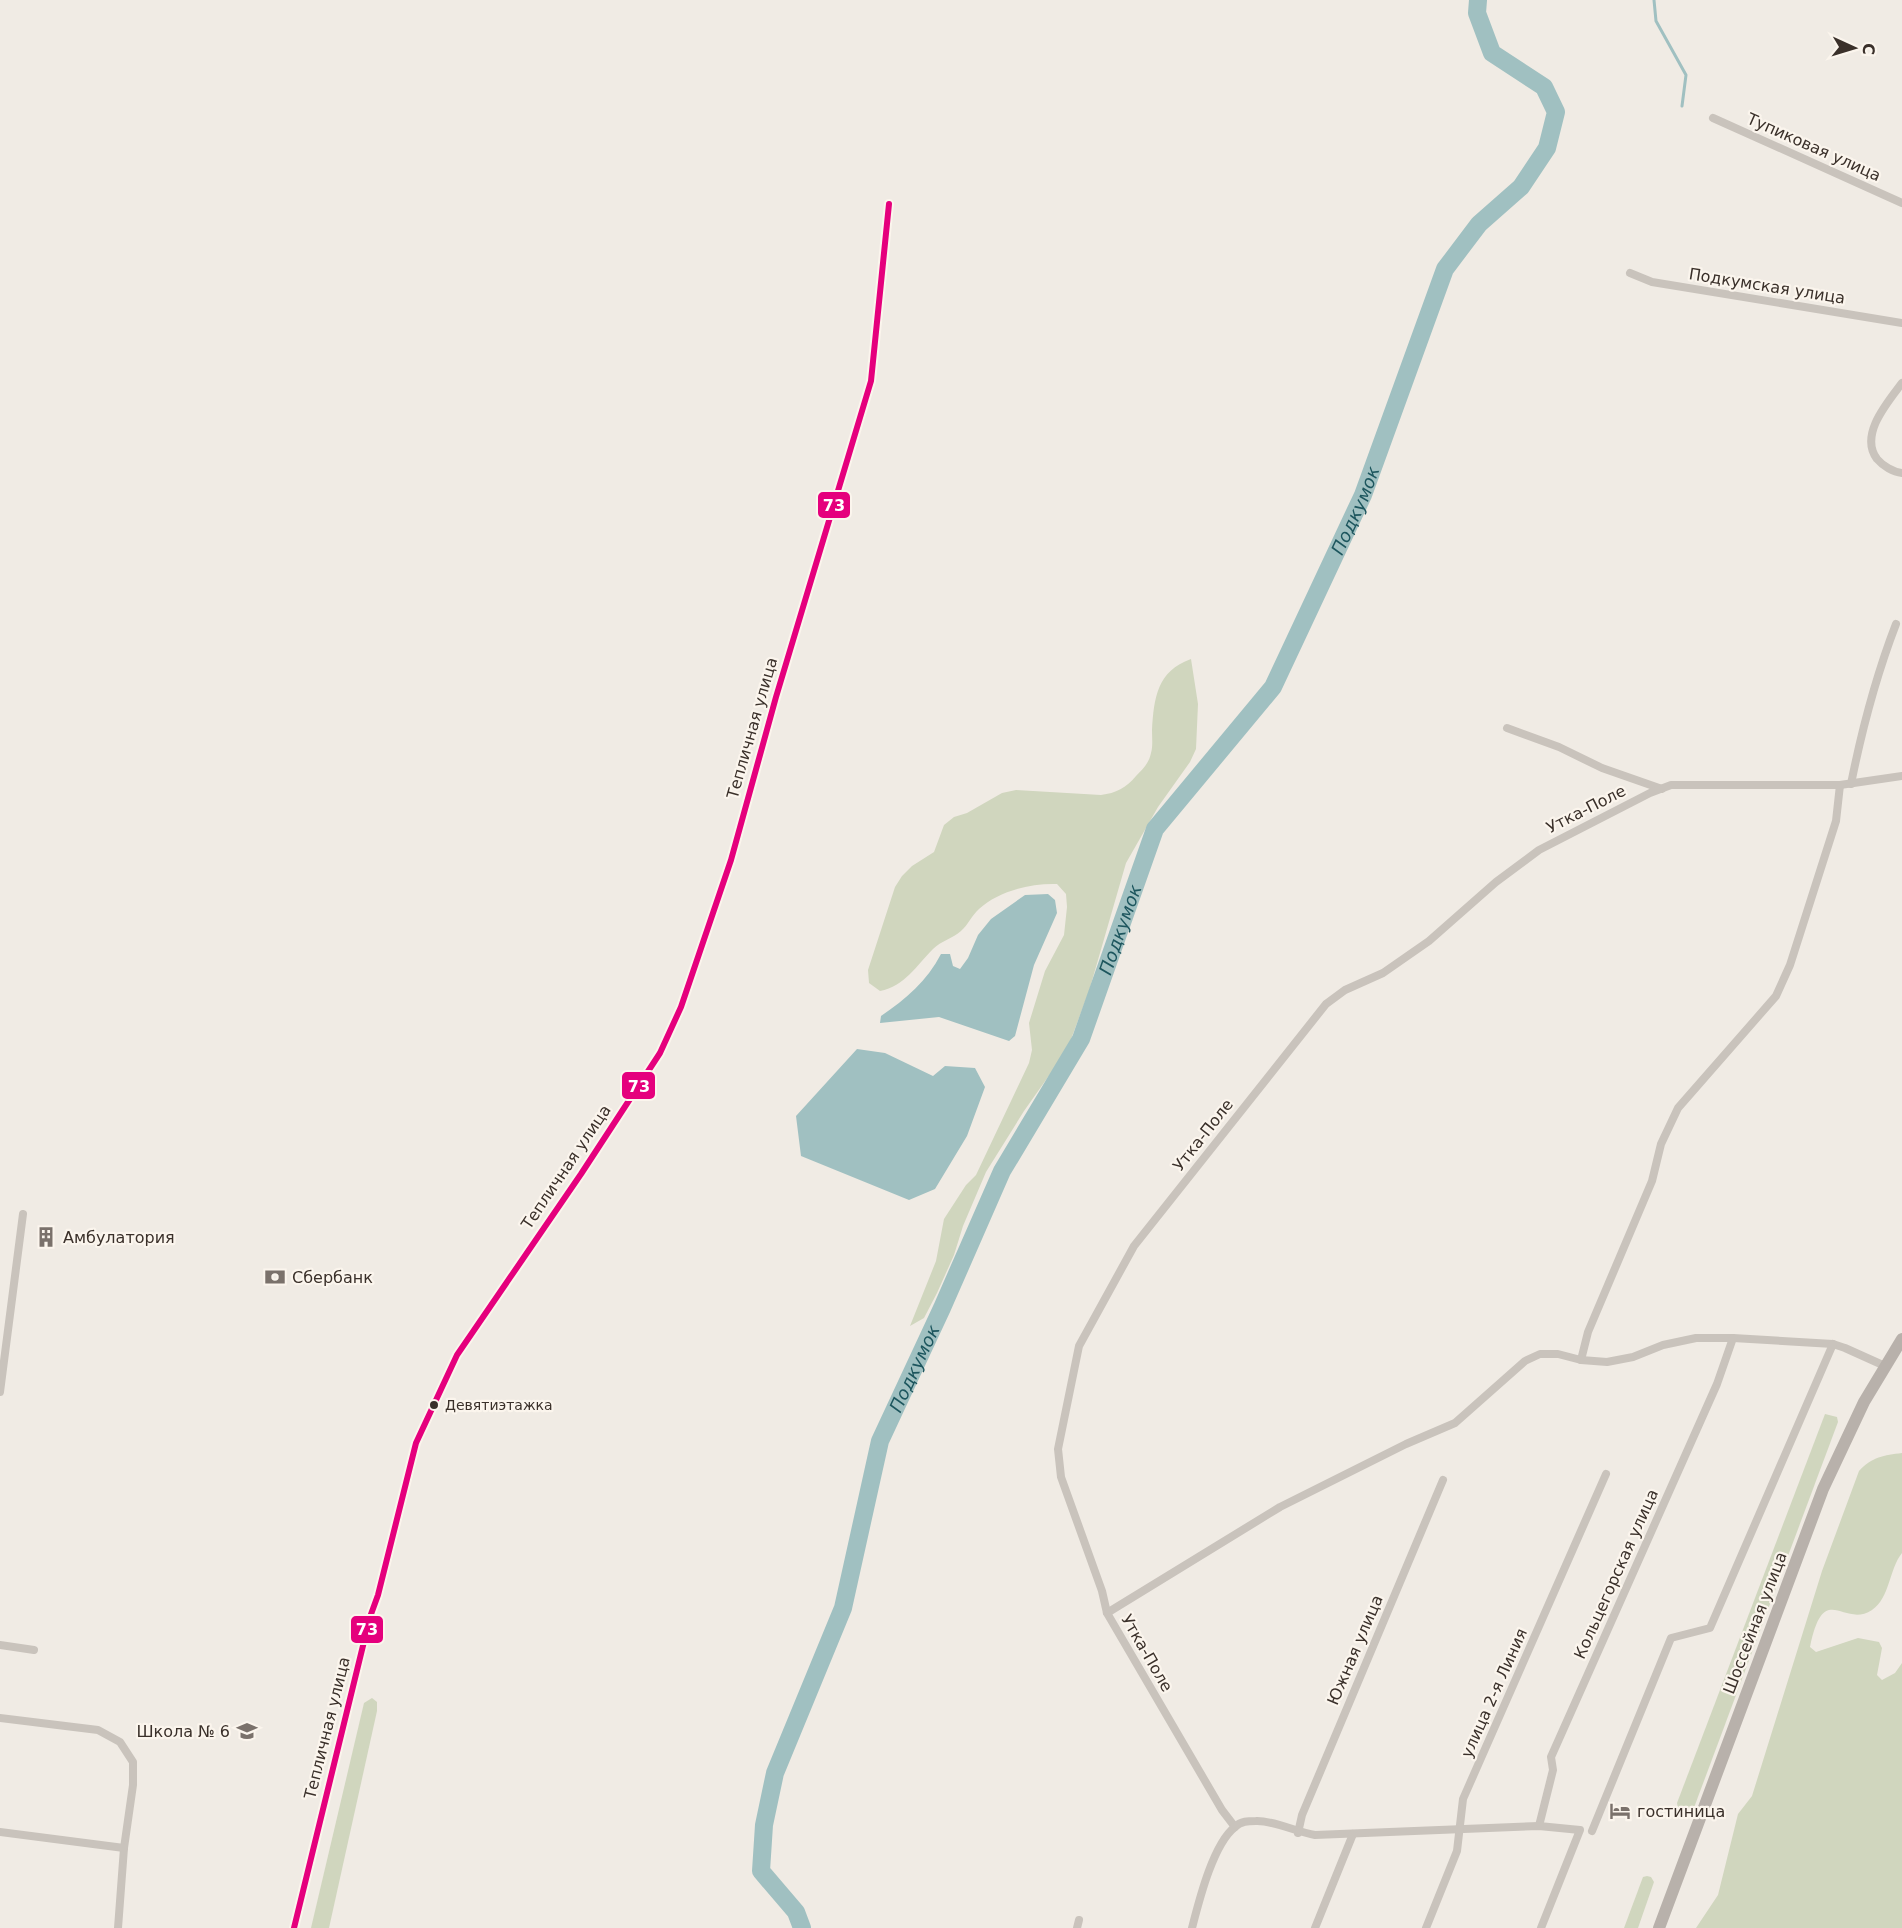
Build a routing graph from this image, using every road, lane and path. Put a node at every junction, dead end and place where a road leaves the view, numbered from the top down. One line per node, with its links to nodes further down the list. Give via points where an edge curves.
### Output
1 (1713, 118): 2 (street, Тупиковая улица)
2 (1902, 203)
3 (889, 204): 36 (street, Тепличная улица, via 871,381 731,860 660,1053 458,1354 416,1443)
4 (1630, 273): 5 (street, Подкумская улица, via 1652,282)
5 (1902, 323)
6 (1902, 383): 7 (street, via 1871,434 1872,452 1881,463)
7 (1902, 473)
8 (1896, 624): 11 (street, via 1860,736)
9 (1507, 728): 13 (street)
10 (1902, 776): 11 (street, Утка-Поле)
11 (1851, 784): 12 (street, Утка-Поле)
12 (1840, 785): 13 (street, Утка-Поле, via 1671,785); 18 (street, via 1836,821 1790,965 1776,996 1678,1108 1661,1144 1652,1181 1588,1332)
13 (1662, 789): 23 (street, Утка-Поле, via 1539,850 1429,941 1383,973 1345,990 1326,1004 1134,1246 1079,1346 1058,1449 1061,1477)
14 (22, 1214): 20 (street)
15 (1733, 1338): 17 (street); 18 (street, via 1696,1338 1608,1362); 27 (street, Кольцегорская улица, via 1717,1384 1551,1757 1553,1770)
16 (1902, 1340): 19 (main road, Шоссейная улица)
17 (1833, 1344): 19 (street); 30 (street, via 1710,1628 1671,1638)
18 (1581, 1360): 23 (street, via 1549,1354 1525,1360 1455,1423 1280,1507)
19 (1886, 1366): 41 (main road, Шоссейная улица, via 1864,1402 1823,1489)
20 (0, 1392)
21 (1606, 1474): 29 (street, улица 2-я Линия, via 1463,1799)
22 (1443, 1480): 32 (street, Южная улица, via 1302,1815)
23 (1107, 1613): 28 (street, Утка-Поле)
24 (0, 1645): 25 (street)
25 (34, 1650)
26 (0, 1718): 34 (street, via 98,1730 120,1742 133,1762)
27 (1539, 1826): 29 (street); 40 (street, via 1580,1830)
28 (1235, 1827): 32 (street, via 1244,1821 1260,1820); 37 (street, via 1210,1867)
29 (1459, 1828): 33 (street); 39 (street, улица 2-я Линия, via 1456,1851)
30 (1592, 1831)
31 (0, 1832): 34 (street)
32 (1298, 1833): 33 (street)
33 (1353, 1834): 38 (street)
34 (124, 1848): 35 (street)
35 (118, 1928)
36 (294, 1928)
37 (1192, 1928)
38 (1315, 1928)
39 (1426, 1928)
40 (1541, 1928)
41 (1659, 1928)

